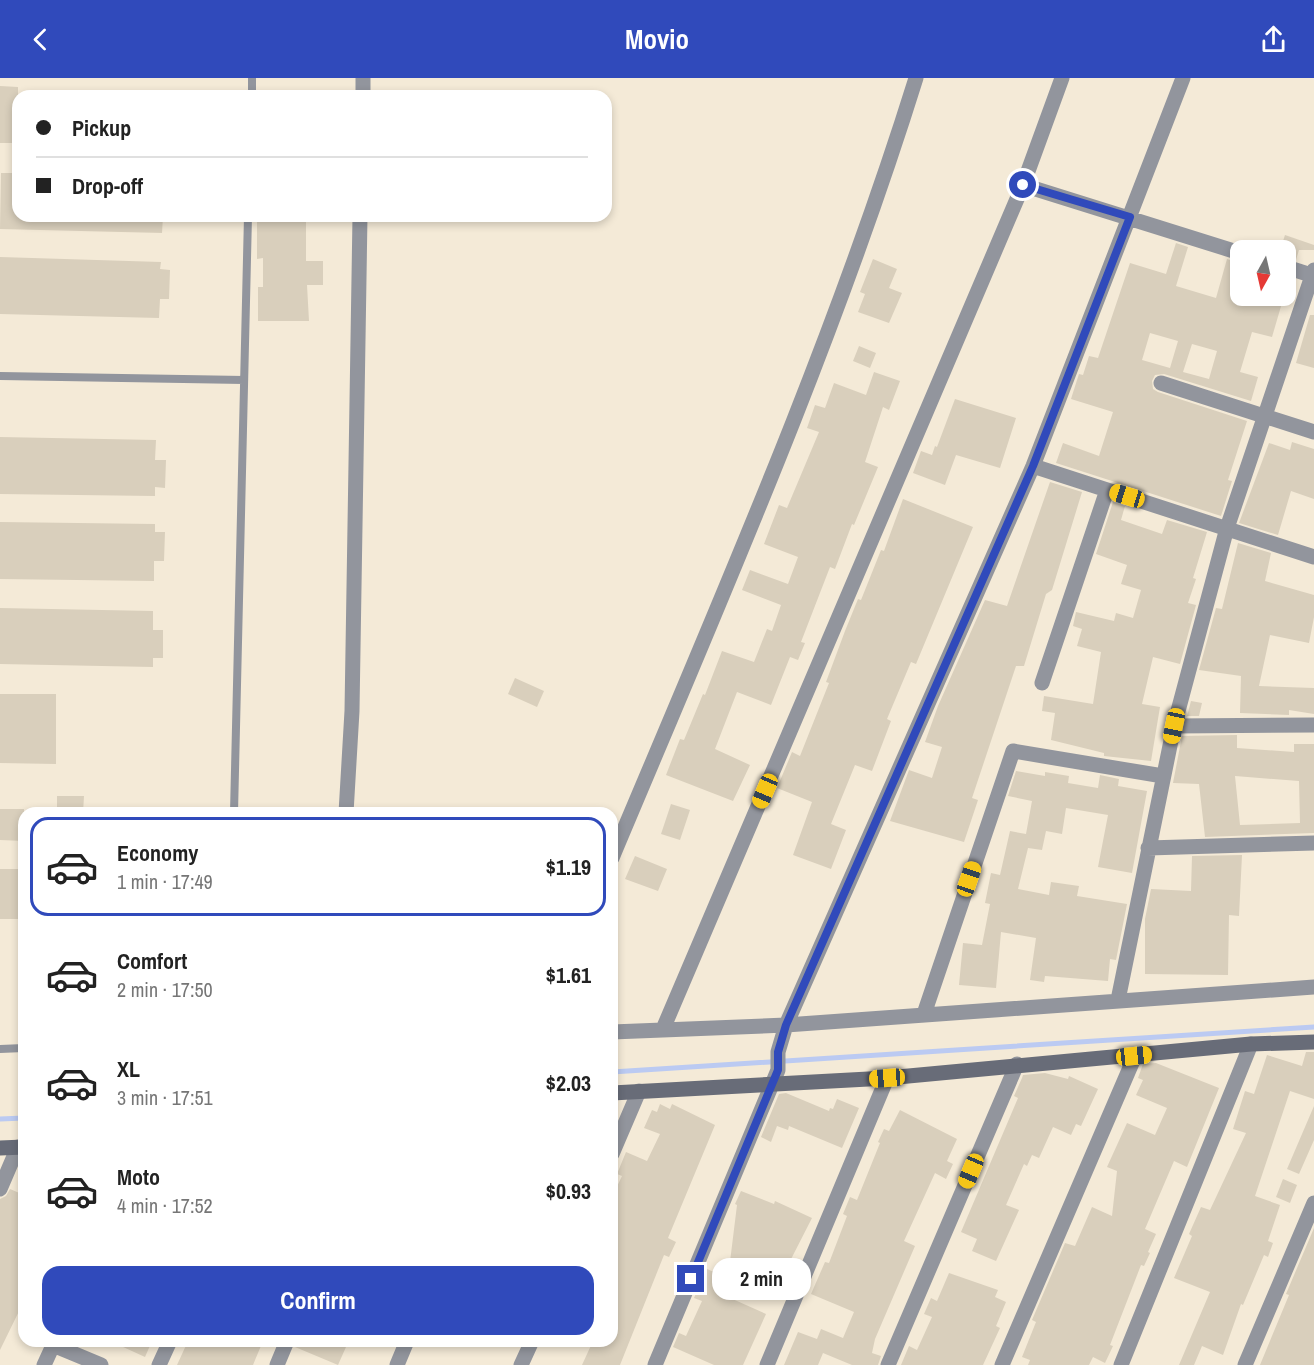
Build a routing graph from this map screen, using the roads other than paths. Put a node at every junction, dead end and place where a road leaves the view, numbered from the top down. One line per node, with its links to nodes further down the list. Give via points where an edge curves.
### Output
1 (916, 78): 27 (street, via 883,184 768,485)
2 (1062, 78): 4 (street)
3 (1183, 78): 5 (street)
4 (1023, 185): 5 (street); 33 (street)
5 (1130, 217): 8 (street); 16 (street)
6 (248, 222): 12 (lane)
7 (360, 222): 25 (street, via 352,700)
8 (1230, 250)
9 (1296, 270): 10 (street)
10 (1313, 274): 14 (street)
11 (0, 376): 12 (lane)
12 (244, 380): 24 (lane)
13 (1161, 383): 14 (street)
14 (1266, 416): 15 (street); 18 (street)
15 (1314, 432)
16 (1033, 466): 17 (street); 32 (street)
17 (1107, 490): 18 (street); 20 (street)
18 (1227, 528): 19 (street); 22 (street)
19 (1314, 556)
20 (1042, 683)
21 (1314, 725): 22 (street)
22 (1174, 726): 23 (street)
23 (1163, 776): 28 (street); 31 (street, via 1013,751)
24 (234, 807)
25 (346, 807)
26 (1314, 843): 28 (street)
27 (618, 844)
28 (1148, 848): 30 (street)
29 (1314, 987): 30 (street)
30 (1118, 1000): 31 (street)
31 (924, 1014): 32 (street)
32 (786, 1025): 33 (street); 42 (street)
33 (663, 1029): 34 (street)
34 (618, 1032)
35 (1314, 1042): 36 (street)
36 (1251, 1044): 39 (street); 67 (street)
37 (18, 1048): 38 (lane)
38 (0, 1049)
39 (1134, 1056): 40 (street); 66 (street)
40 (1017, 1064): 41 (street); 65 (street)
41 (887, 1078): 42 (street); 64 (street)
42 (772, 1086): 43 (street); 63 (street)
43 (639, 1091): 44 (street); 45 (street)
44 (618, 1093)
45 (618, 1140)
46 (18, 1147): 47 (street)
47 (0, 1149)
48 (18, 1153): 49 (street)
49 (0, 1189)
50 (1314, 1203): 68 (street)
51 (52, 1347): 57 (street)
52 (62, 1347): 58 (street)
53 (167, 1347): 59 (street)
54 (284, 1347): 60 (street)
55 (404, 1347): 61 (street)
56 (530, 1347): 62 (street)
57 (44, 1365)
58 (100, 1365)
59 (159, 1365)
60 (277, 1365)
61 (397, 1365)
62 (522, 1365)
63 (655, 1365)
64 (767, 1365)
65 (888, 1365)
66 (1002, 1365)
67 (1120, 1365)
68 (1245, 1365)

